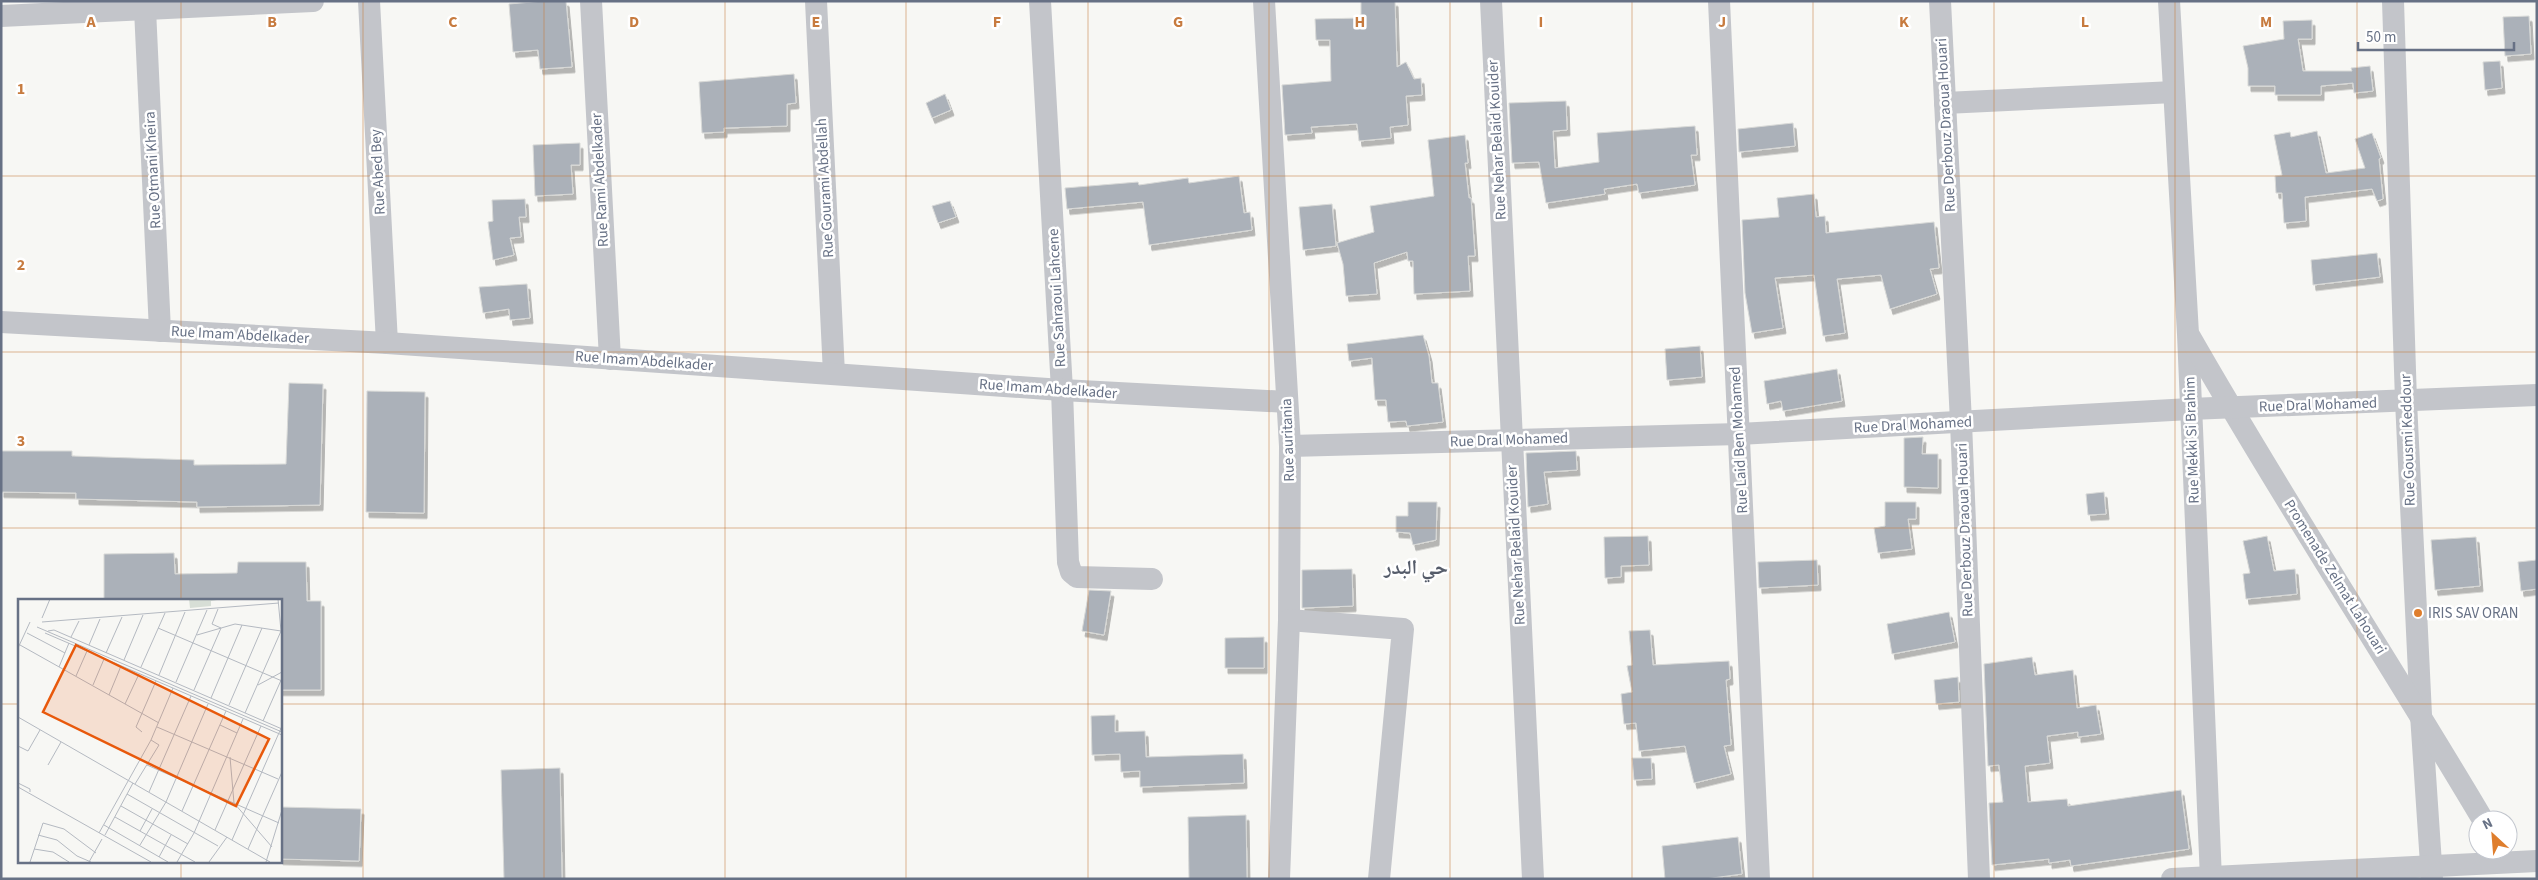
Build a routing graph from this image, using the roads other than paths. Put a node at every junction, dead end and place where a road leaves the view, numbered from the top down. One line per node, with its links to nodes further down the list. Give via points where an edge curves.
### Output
1 (313, 1): 12 (street)
2 (369, 1): 19 (street, Rue Abed Bey)
3 (591, 1): 20 (street, Rue Rami Abdelkader)
4 (816, 1): 21 (street, Rue Gourami Abdellah)
5 (1040, 1): 22 (street, Rue Sahraoui Lahcene)
6 (1264, 1): 25 (street, Rue auritania)
7 (1491, 1): 30 (street, Rue Nehar Belaid Kouider)
8 (1719, 1): 29 (street, Rue Laid Ben Mohamed)
9 (1940, 1): 15 (street, Rue Derbouz Draoua Houari)
10 (2169, 1): 14 (street, Rue Mekki Si Brahim)
11 (2393, 1): 24 (street, Rue Gousmi Keddour)
12 (145, 9): 13 (street); 17 (street, Rue Otmani Kheira)
13 (1, 16)
14 (2174, 92): 15 (street); 18 (street, Rue Mekki Si Brahim)
15 (1945, 103): 28 (street, Rue Derbouz Draoua Houari)
16 (1, 322): 17 (street, Rue Imam Abdelkader)
17 (160, 331): 19 (street, Rue Imam Abdelkader)
18 (2188, 334): 26 (street, Rue Mekki Si Brahim); 27 (street, Promenade Zelmat Lahouari)
19 (387, 343): 20 (street, Rue Imam Abdelkader)
20 (610, 359): 21 (street, Rue Imam Abdelkader)
21 (834, 374): 22 (street, Rue Imam Abdelkader)
22 (1062, 390): 25 (street, Rue Imam Abdelkader); 32 (street, Rue Sahraoui Lahcene, via 1068,562 1071,572 1078,576)
23 (2537, 395): 24 (street, Rue Dral Mohamed)
24 (2406, 401): 27 (street, Rue Dral Mohamed); 34 (street, Rue Gousmi Keddour)
25 (1287, 402): 31 (street, Rue auritania)
26 (2190, 408): 27 (street, Rue Dral Mohamed); 28 (street, Rue Dral Mohamed); 42 (street, Rue Mekki Si Brahim)
27 (2230, 408): 34 (street, Promenade Zelmat Lahouari)
28 (1961, 422): 29 (street, Rue Dral Mohamed); 47 (street, Rue Derbouz Draoua Houari)
29 (1739, 434): 30 (street, Rue Dral Mohamed); 46 (street, Rue Laid Ben Mohamed)
30 (1511, 440): 31 (street, Rue Dral Mohamed); 45 (street, Rue Nehar Belaid Kouider)
31 (1290, 446): 33 (street, Rue auritania)
32 (1152, 579)
33 (1289, 620): 43 (street, Rue auritania); 44 (street, via 1403,628)
34 (2420, 715): 35 (street, Promenade Zelmat Lahouari); 40 (street, Rue Gousmi Keddour)
35 (2477, 810)
36 (2518, 858): 39 (street)
37 (2486, 860): 40 (street)
38 (2511, 860): 41 (street)
39 (2537, 861)
40 (2432, 872): 42 (street)
41 (2537, 875)
42 (2211, 878): 48 (street)
43 (1279, 879)
44 (1379, 879)
45 (1533, 879)
46 (1760, 879)
47 (1978, 879)
48 (2172, 879)

